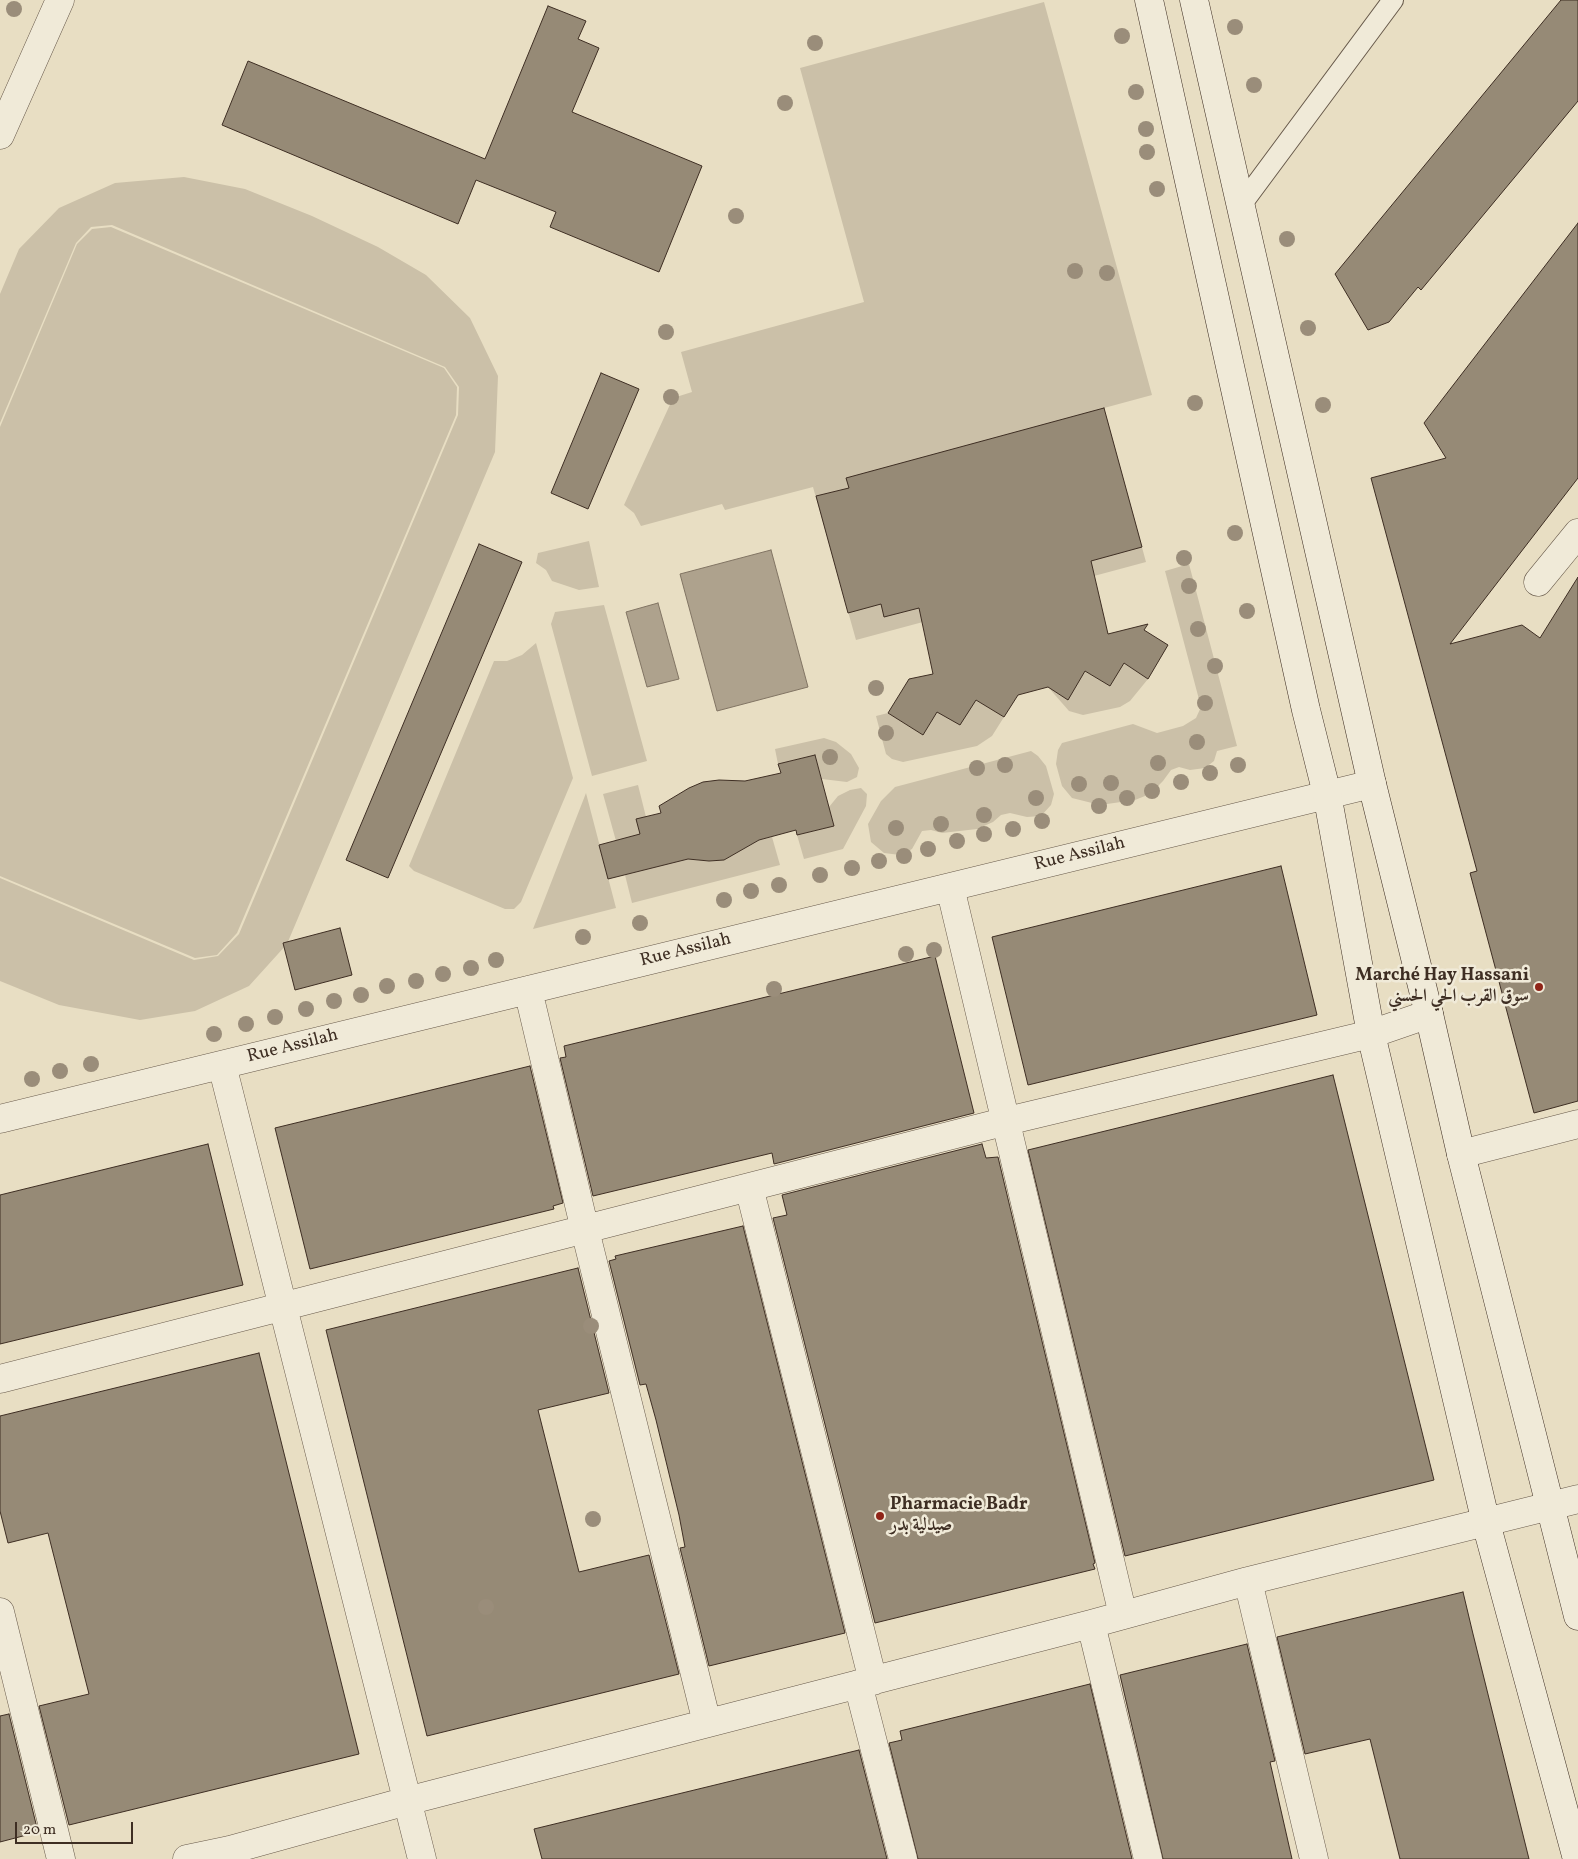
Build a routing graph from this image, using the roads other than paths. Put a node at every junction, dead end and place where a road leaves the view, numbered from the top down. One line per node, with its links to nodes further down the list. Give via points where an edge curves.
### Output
1 (60, 0): 5 (street)
2 (1148, 0): 10 (street)
3 (1194, 0): 6 (street)
4 (1393, 0): 6 (lane)
5 (0, 135)
6 (1240, 205): 9 (street)
7 (1578, 533): 8 (street)
8 (1538, 582)
9 (1372, 784): 10 (street, Rue Assilah); 13 (street)
10 (1327, 794): 11 (street, Rue Assilah); 14 (street)
11 (950, 887): 12 (street, Rue Assilah); 17 (street)
12 (528, 990): 15 (street, Rue Assilah); 21 (street)
13 (1429, 1014): 14 (street); 19 (street)
14 (1371, 1034): 17 (street); 26 (street)
15 (222, 1065): 16 (street, Rue Assilah); 22 (street)
16 (0, 1119)
17 (1007, 1121): 20 (street); 29 (street)
18 (1578, 1124): 19 (street)
19 (1461, 1154): 25 (street)
20 (749, 1187): 21 (street); 32 (street)
21 (585, 1230): 22 (street); 33 (street)
22 (283, 1307): 23 (street); 34 (street)
23 (0, 1379)
24 (1578, 1499): 25 (street)
25 (1550, 1506): 26 (street); 30 (street)
26 (1486, 1523): 27 (street); 42 (street)
27 (1248, 1581): 29 (street); 41 (street)
28 (0, 1612): 36 (street)
29 (1123, 1614): 31 (street)
30 (1578, 1616)
31 (1091, 1624): 32 (street); 40 (street)
32 (865, 1683): 33 (street); 39 (street)
33 (707, 1723): 34 (street)
34 (407, 1801): 35 (street); 38 (street)
35 (231, 1854): 37 (street)
36 (60, 1859)
37 (187, 1859)
38 (422, 1859)
39 (903, 1859)
40 (1148, 1859)
41 (1314, 1859)
42 (1578, 1859)

